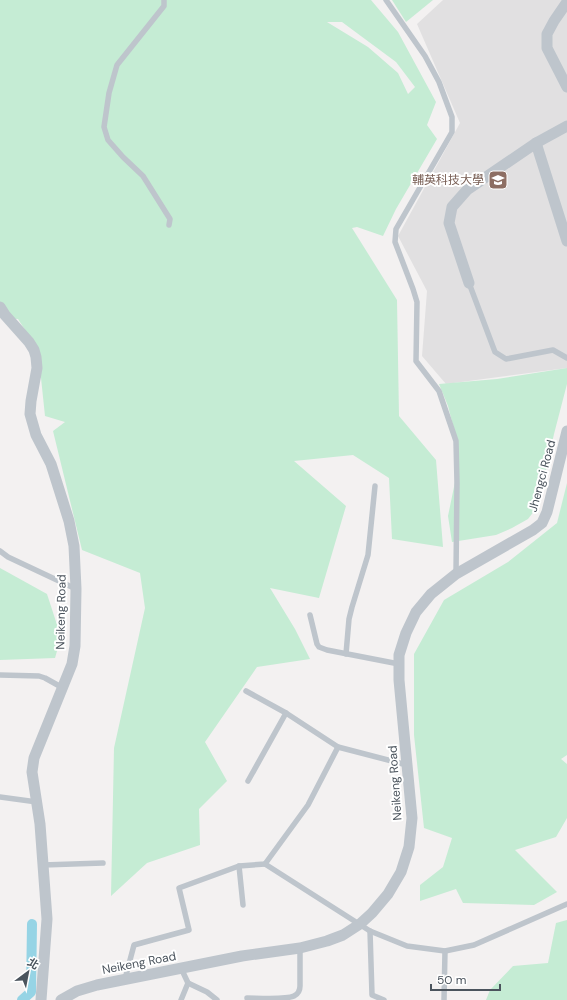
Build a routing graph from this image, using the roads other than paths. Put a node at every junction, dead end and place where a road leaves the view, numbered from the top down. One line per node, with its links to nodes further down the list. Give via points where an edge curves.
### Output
1 (164, 0): 7 (lane, via 164,6 117,66 104,127 108,140 143,176 170,219)
2 (386, 0): 15 (lane, via 425,56 439,82 452,117 452,132 396,229 395,242 417,302 416,361 439,391 456,441)
3 (567, 2): 4 (street, via 547,34 546,48)
4 (567, 87)
5 (567, 126): 6 (street)
6 (536, 143): 8 (street); 9 (street, via 467,190 452,207 449,224)
7 (169, 224)
8 (567, 241)
9 (470, 283): 11 (lane, via 495,352 506,359 553,350)
10 (0, 307): 16 (street, Neikeng Road, via 29,342 36,357 38,368 30,401 30,414 36,435 51,464 69,521 74,546)
11 (567, 358)
12 (567, 432): 15 (street, Jhengci Road, via 542,523)
13 (375, 486): 18 (lane, via 368,555 349,619)
14 (0, 551): 16 (lane)
15 (456, 574): 19 (street, Neikeng Road, via 431,594 416,612 406,633)
16 (76, 589): 21 (street, Neikeng Road, via 75,646 72,664)
17 (310, 615): 18 (lane, via 316,644 327,650)
18 (346, 654): 19 (lane)
19 (399, 664): 25 (street, Neikeng Road)
20 (0, 675): 21 (lane, via 39,676)
21 (63, 688): 28 (street, Neikeng Road, via 34,758 32,772)
22 (246, 691): 23 (lane)
23 (286, 713): 24 (lane); 26 (lane)
24 (338, 747): 25 (lane); 30 (lane, via 308,805)
25 (407, 764): 35 (street, Neikeng Road, via 412,818 409,848 401,872 388,894)
26 (248, 781)
27 (0, 797): 28 (lane)
28 (37, 802): 31 (street, Neikeng Road)
29 (103, 863): 31 (lane)
30 (265, 864): 32 (lane); 35 (lane)
31 (42, 865): 43 (street, Neikeng Road, via 47,919)
32 (239, 866): 34 (lane); 40 (lane, via 179,888 189,930 134,945)
33 (567, 904): 38 (lane, via 474,945)
34 (243, 905)
35 (360, 924): 36 (lane); 37 (street, Neikeng Road, via 344,935)
36 (370, 931): 38 (lane, via 407,946); 47 (lane, via 372,995)
37 (300, 948): 39 (street, Neikeng Road); 42 (lane, via 300,990 297,994 287,998)
38 (445, 951): 48 (lane)
39 (181, 968): 40 (street, Neikeng Road); 41 (lane)
40 (125, 979): 44 (street, Neikeng Road, via 97,985)
41 (188, 983): 45 (lane); 46 (lane)
42 (247, 998)
43 (42, 1000)
44 (61, 1000)
45 (182, 1000)
46 (217, 1000)
47 (384, 1000)
48 (444, 1000)

